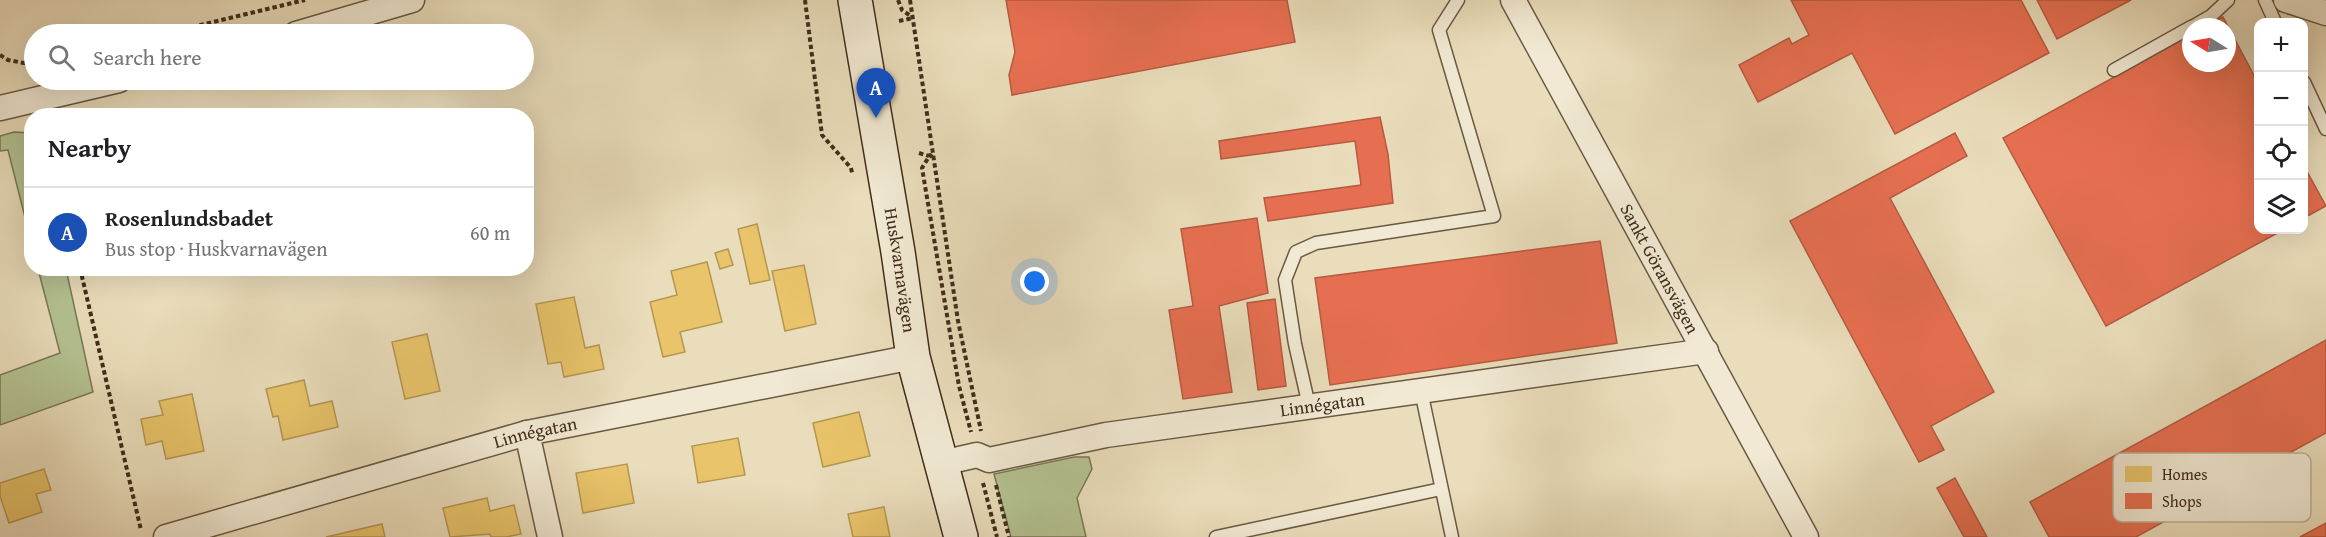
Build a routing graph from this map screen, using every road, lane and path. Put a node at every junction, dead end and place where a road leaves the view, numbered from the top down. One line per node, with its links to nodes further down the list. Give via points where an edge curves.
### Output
1 (305, 0): 17 (path)
2 (412, 0): 18 (street)
3 (806, 0): 29 (path, via 822,135 851,168)
4 (855, 0): 32 (street, Huskvarnavägen)
5 (898, 0): 13 (path, via 902,10)
6 (910, 0): 13 (path)
7 (1458, 0): 34 (lane, via 1439,30 1494,216 1316,243 1296,252 1285,280)
8 (1513, 0): 31 (street, Sankt Göransvägen)
9 (2228, 0): 14 (lane)
10 (2265, 0): 15 (lane)
11 (2286, 0): 12 (street)
12 (2326, 13)
13 (913, 18): 16 (path); 28 (path)
14 (2208, 18)
15 (2273, 18)
16 (899, 21)
17 (205, 24)
18 (330, 24)
19 (2182, 33): 22 (lane)
20 (0, 55): 21 (path)
21 (24, 64)
22 (2114, 70)
23 (76, 90): 25 (street)
24 (2308, 91): 26 (lane)
25 (0, 108)
26 (2326, 129)
27 (919, 153): 28 (path)
28 (933, 158): 36 (path); 36 (path, via 930,155 922,168 959,386)
29 (853, 179)
30 (82, 276): 39 (path)
31 (1706, 351): 33 (street, Linnégatan); 47 (street, Sankt Göransvägen)
32 (913, 357): 35 (street, Linnégatan); 37 (street, Huskvarnavägen)
33 (1420, 391): 34 (street, Linnégatan); 38 (lane)
34 (1309, 406): 36 (street, Linnégatan, via 1106,435)
35 (527, 433): 40 (street, Linnégatan); 41 (street)
36 (983, 458): 37 (street, Linnégatan); 43 (path); 44 (path)
37 (942, 463): 42 (street, Huskvarnavägen)
38 (1442, 489): 45 (lane); 46 (lane)
39 (142, 537)
40 (166, 537)
41 (550, 537)
42 (961, 537)
43 (998, 537)
44 (1010, 537)
45 (1216, 537)
46 (1452, 537)
47 (1806, 537)

